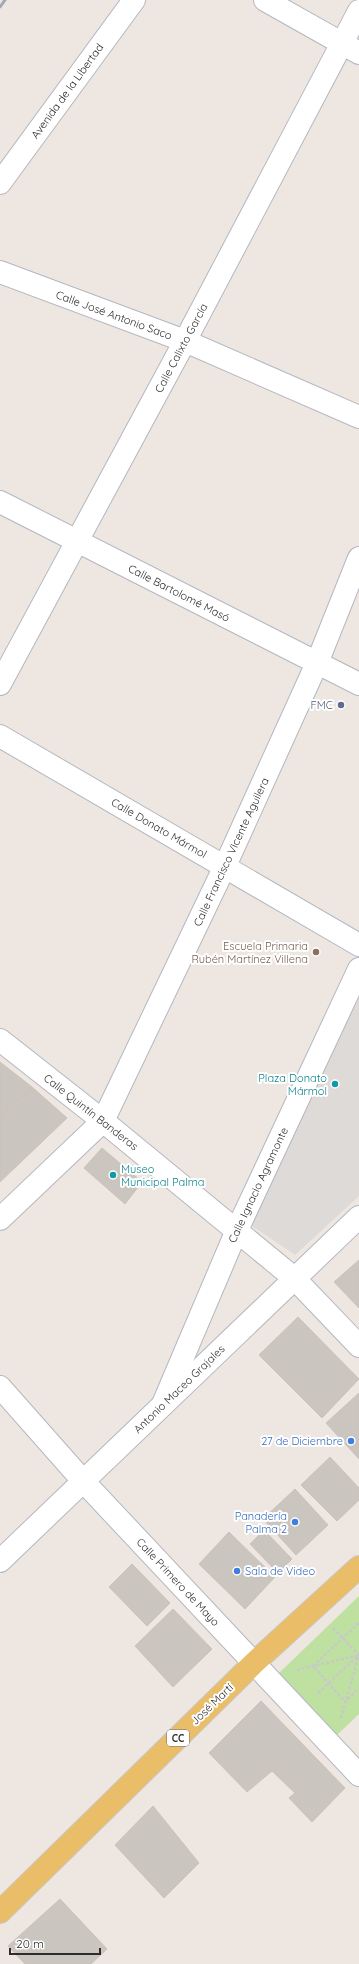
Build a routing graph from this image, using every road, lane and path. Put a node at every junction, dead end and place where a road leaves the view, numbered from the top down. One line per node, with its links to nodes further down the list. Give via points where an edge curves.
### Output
1 (134, 0): 5 (street, Avenida de la Libertad)
2 (265, 0): 4 (street)
3 (359, 11): 4 (street, Calle Calixto García)
4 (350, 48): 7 (street, Calle Calixto García)
5 (0, 183)
6 (0, 272): 7 (street, Calle José Antonio Saco)
7 (185, 341): 8 (street, Calle José Antonio Saco); 10 (street, Calle Calixto García)
8 (359, 416)
9 (0, 502): 10 (street, Calle Bartolomé Masó)
10 (76, 541): 12 (street, Calle Bartolomé Masó); 13 (street, Calle Calixto García)
11 (359, 558): 12 (street, Calle Francisco Vicente Aguilera)
12 (317, 664): 14 (street, Calle Bartolomé Masó); 16 (street, Calle Francisco Vicente Aguilera)
13 (0, 684)
14 (359, 684)
15 (0, 736): 16 (street, Calle Donato Mármol)
16 (225, 866): 17 (street, Calle Donato Mármol); 20 (street, Calle Francisco Vicente Aguilera)
17 (359, 945)
18 (359, 969): 23 (street, Calle Ignacio Agramonte)
19 (0, 1040): 20 (street, Calle Quintín Banderas)
20 (103, 1121): 22 (street, Calle Francisco Vicente Aguilera); 23 (street, Calle Quintín Banderas)
21 (359, 1217): 24 (street, Antonio Maceo Grajales)
22 (0, 1219)
23 (237, 1230): 24 (street, Calle Quintín Banderas); 27 (street, Calle Ignacio Agramonte)
24 (294, 1278): 25 (street, Calle Quintín Banderas); 27 (street, Antonio Maceo Grajales)
25 (359, 1346)
26 (0, 1387): 28 (street, Calle Primero de Mayo)
27 (163, 1404): 28 (street, Antonio Maceo Grajales)
28 (84, 1482): 29 (street, Antonio Maceo Grajales); 36 (street, Calle Primero de Mayo)
29 (0, 1561)
30 (359, 1567): 31 (main road, José Martí / CC)
31 (315, 1608): 33 (path); 36 (main road, José Martí / CC)
32 (359, 1623): 33 (path)
33 (343, 1638): 34 (path); 35 (path)
34 (359, 1655): 35 (path); 37 (path); 39 (path)
35 (313, 1666): 36 (path); 37 (path)
36 (261, 1670): 40 (street, Calle Primero de Mayo); 43 (main road, José Martí / CC)
37 (328, 1684): 39 (path); 40 (path)
38 (359, 1688): 39 (path)
39 (346, 1702): 41 (path)
40 (299, 1712): 41 (street, Calle Primero de Mayo)
41 (332, 1748): 42 (street, Calle Primero de Mayo)
42 (359, 1775)
43 (0, 1912)

